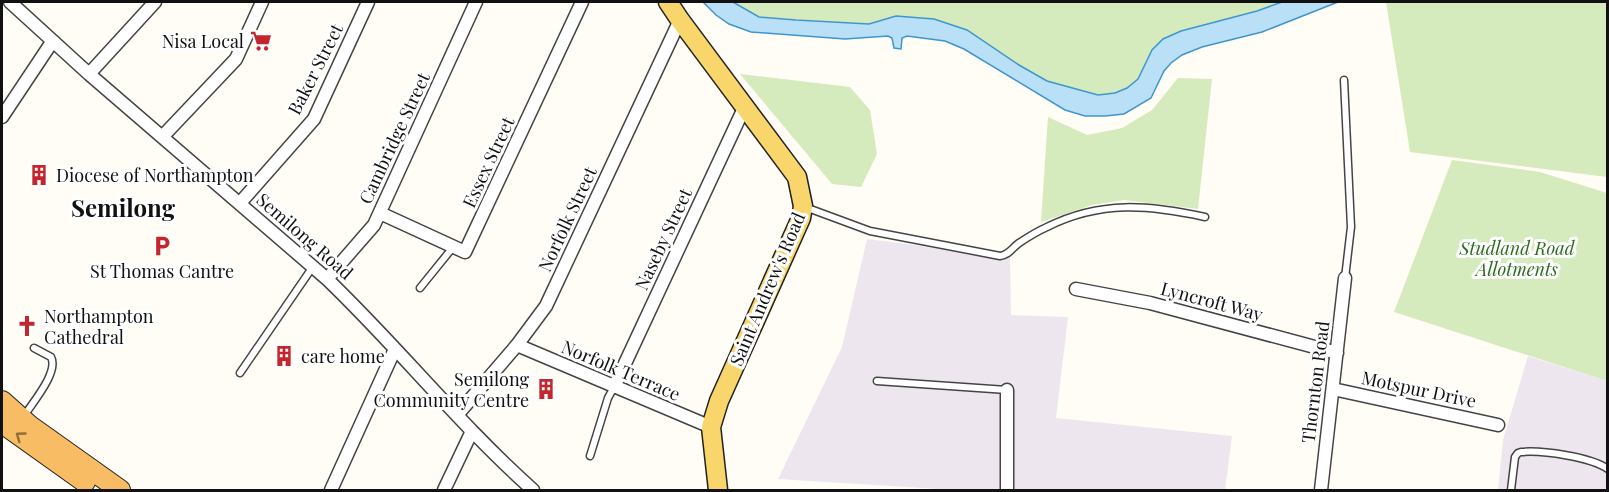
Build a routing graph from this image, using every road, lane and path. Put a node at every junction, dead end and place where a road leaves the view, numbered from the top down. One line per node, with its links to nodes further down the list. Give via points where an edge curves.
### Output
1 (155, 2): 10 (street)
2 (262, 2): 14 (street, via 236,59)
3 (368, 2): 15 (street, Baker Street, via 314,119)
4 (476, 2): 17 (street, Cambridge Street)
5 (582, 2): 19 (street, Essex Street, via 465,252)
6 (668, 2): 8 (main road, Saint Andrew's Road)
7 (13, 3): 9 (street, Semilong Road)
8 (680, 20): 12 (main road, Saint Andrew's Road); 25 (street, Norfolk Street, via 546,306)
9 (52, 42): 10 (street, Semilong Road); 13 (street)
10 (89, 74): 14 (street, Semilong Road)
11 (1344, 80): 21 (lane, via 1350,227)
12 (745, 106): 16 (main road, Saint Andrew's Road, via 797,177); 31 (street, Naseby Street)
13 (2, 117)
14 (163, 136): 15 (street, Semilong Road)
15 (240, 203): 20 (street, Semilong Road)
16 (803, 206): 18 (lane, via 870,231 1000,256 1048,226 1112,208 1144,206); 39 (main road, Saint Andrew's Road)
17 (380, 213): 19 (street); 22 (street, Cambridge Street)
18 (1205, 217)
19 (454, 246): 23 (lane)
20 (312, 268): 22 (street, Semilong Road); 29 (lane)
21 (1345, 278): 28 (street, Thornton Road)
22 (327, 279): 27 (street, Semilong Road)
23 (420, 288)
24 (1076, 289): 28 (street, Lyncroft Way, via 1150,303)
25 (517, 345): 31 (street, Norfolk Terrace); 35 (street, Norfolk Street)
26 (34, 348): 36 (lane, via 51,357 54,365)
27 (395, 349): 35 (street, Semilong Road); 45 (street)
28 (1337, 353): 32 (street, Thornton Road)
29 (240, 373)
30 (877, 381): 33 (lane)
31 (614, 387): 39 (street, Norfolk Terrace); 41 (lane)
32 (1333, 389): 38 (street, Motspur Drive); 50 (street, Thornton Road)
33 (1007, 390): 49 (street)
34 (2, 400): 36 (highway)
35 (457, 415): 40 (street, Semilong Road)
36 (22, 419): 44 (highway)
37 (2, 423): 43 (highway, one-way to 37)
38 (1498, 425)
39 (711, 427): 48 (main road)
40 (472, 431): 46 (street); 47 (street, Semilong Road)
41 (590, 456)
42 (1608, 469): 51 (lane, via 1578,458 1521,452 1515,457)
43 (97, 490)
44 (120, 490)
45 (331, 490)
46 (444, 490)
47 (533, 490)
48 (718, 490)
49 (1007, 490)
50 (1321, 490)
51 (1511, 490)

